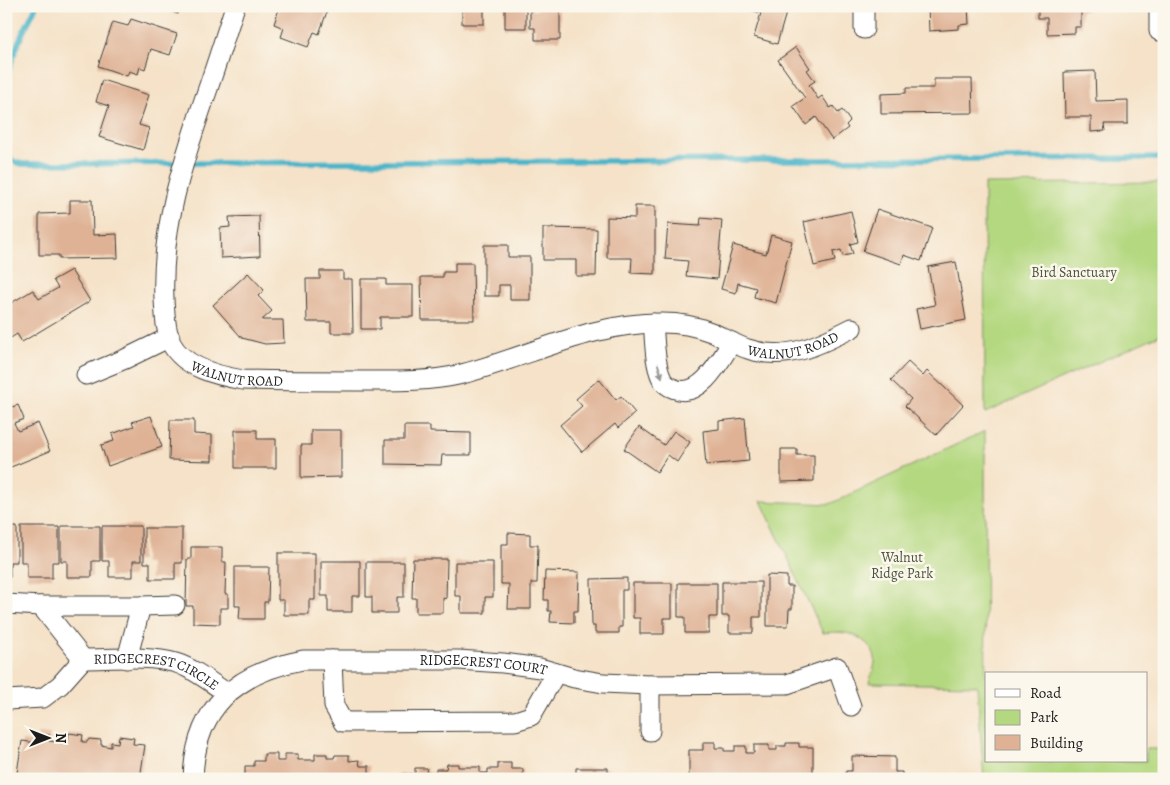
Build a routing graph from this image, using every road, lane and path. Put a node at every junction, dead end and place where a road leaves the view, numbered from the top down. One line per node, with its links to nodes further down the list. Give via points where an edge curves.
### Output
1 (235, 6): 8 (street, WALNUT ROAD, via 175,192 164,280 164,317)
2 (864, 6): 4 (street)
3 (1158, 6): 5 (street)
4 (864, 29)
5 (1159, 31)
6 (654, 323): 8 (street, WALNUT ROAD, via 615,326 583,334 511,360 456,375 392,381 222,377 188,361 176,350); 9 (street, WALNUT ROAD, via 688,325); 9 (street, WALNUT ROAD, one-way to 9, via 660,375 670,387 678,390 687,391 705,382)
7 (852, 328): 9 (street, WALNUT ROAD, via 818,346 782,354 749,349)
8 (170, 337): 10 (street)
9 (732, 342)
10 (86, 375)
11 (6, 604): 13 (street)
12 (175, 605): 14 (street)
13 (41, 606): 14 (street); 15 (street)
14 (141, 606): 16 (street)
15 (83, 659): 16 (street, RIDGECREST CIRCLE); 21 (street, via 60,686 43,698)
16 (127, 659): 20 (street, RIDGECREST CIRCLE, via 177,664)
17 (332, 660): 18 (street, RIDGECREST COURT, via 458,660 504,663); 18 (street, via 334,706 343,722 515,721 531,716); 20 (street, RIDGECREST COURT, via 303,660 286,664 244,680)
18 (556, 673): 19 (street, RIDGECREST COURT, via 603,682)
19 (650, 685): 22 (street, RIDGECREST COURT, via 787,684 837,667); 23 (street)
20 (227, 693): 24 (street, RIDGECREST COURT, via 216,706 198,743)
21 (6, 700)
22 (851, 706)
23 (650, 731)
24 (193, 779)

